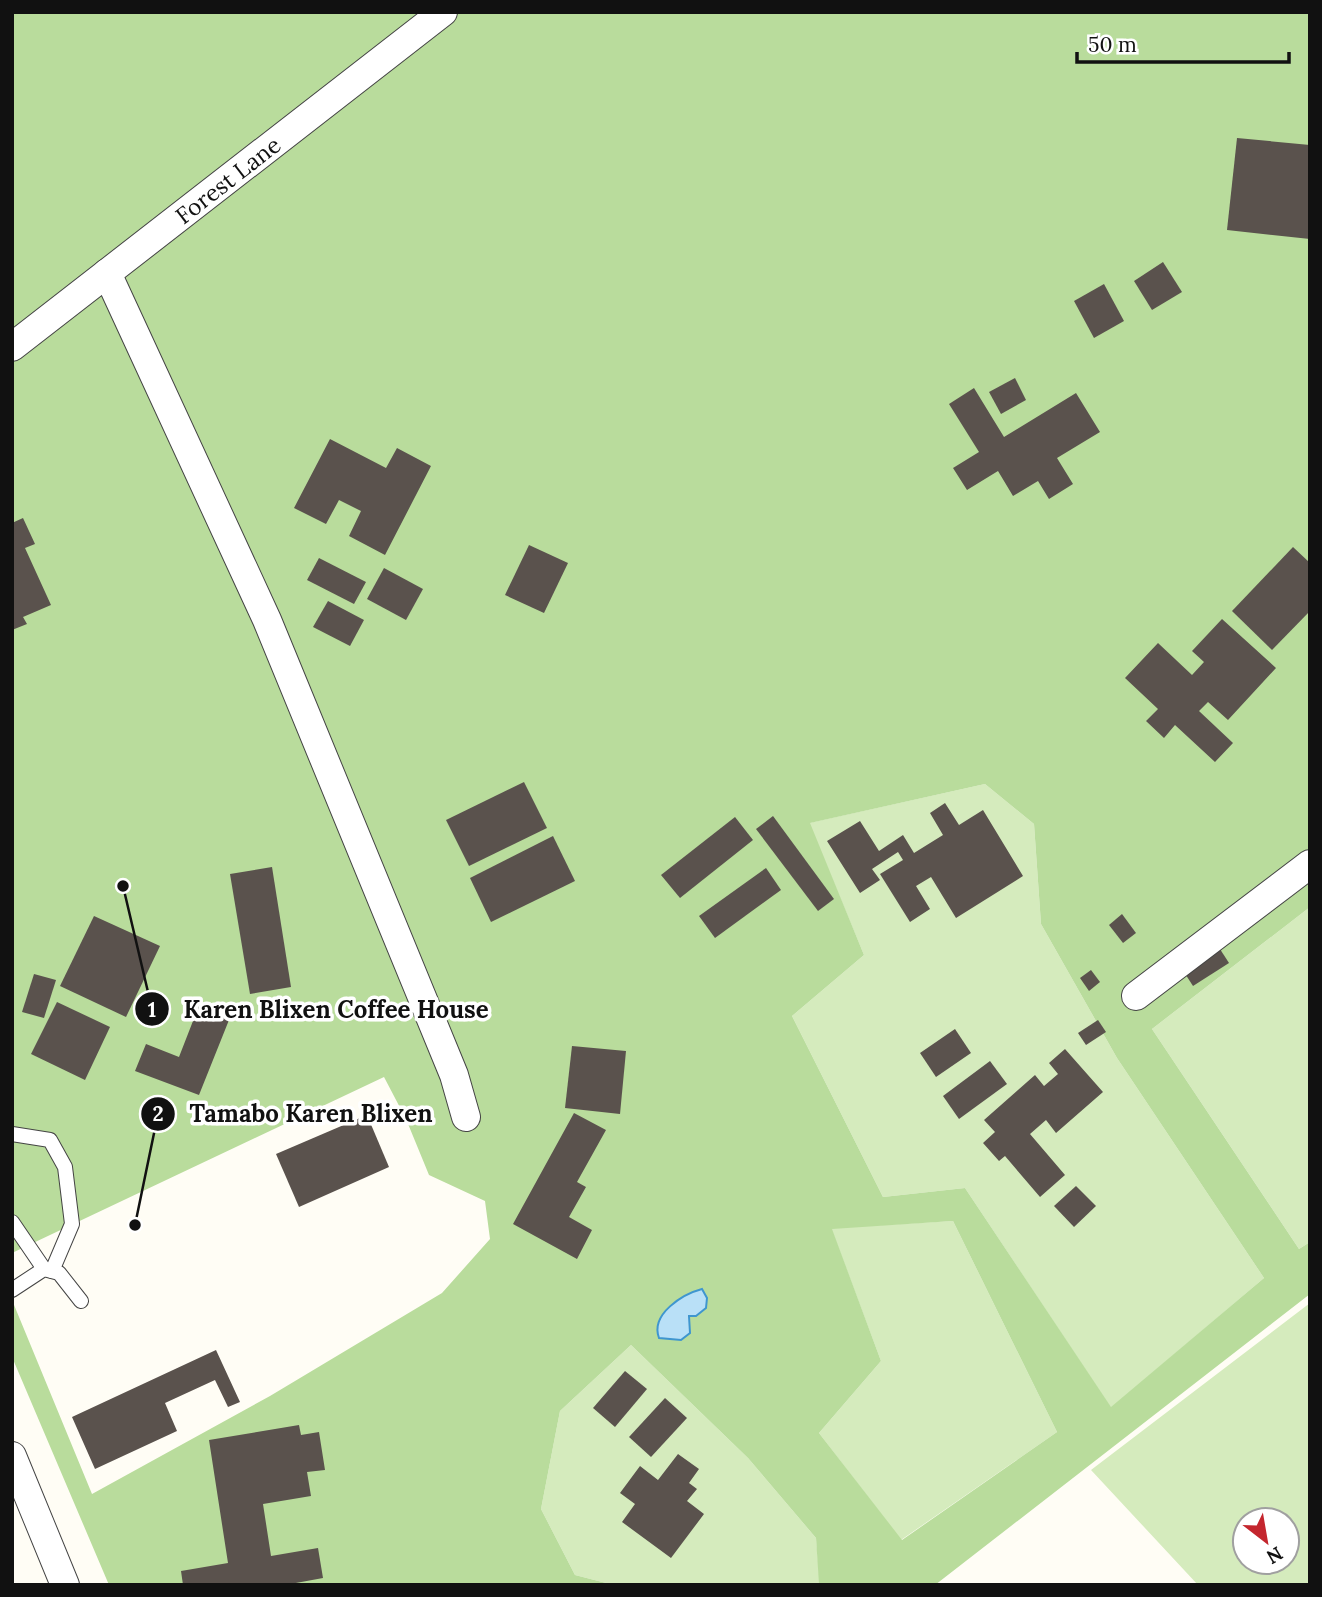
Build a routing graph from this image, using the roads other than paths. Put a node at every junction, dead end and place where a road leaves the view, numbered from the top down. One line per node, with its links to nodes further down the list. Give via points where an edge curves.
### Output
1 (443, 12): 2 (street, Forest Lane)
2 (107, 273): 3 (street, Forest Lane); 6 (street, via 267,620 454,1075)
3 (12, 347)
4 (1310, 864): 5 (street)
5 (1136, 996)
6 (466, 1117)
7 (12, 1134): 9 (lane, via 50,1140 65,1167 72,1224)
8 (12, 1222): 9 (lane)
9 (48, 1270): 10 (lane); 11 (lane, via 59,1272)
10 (12, 1290)
11 (81, 1301)
12 (12, 1456): 13 (street)
13 (65, 1585)

